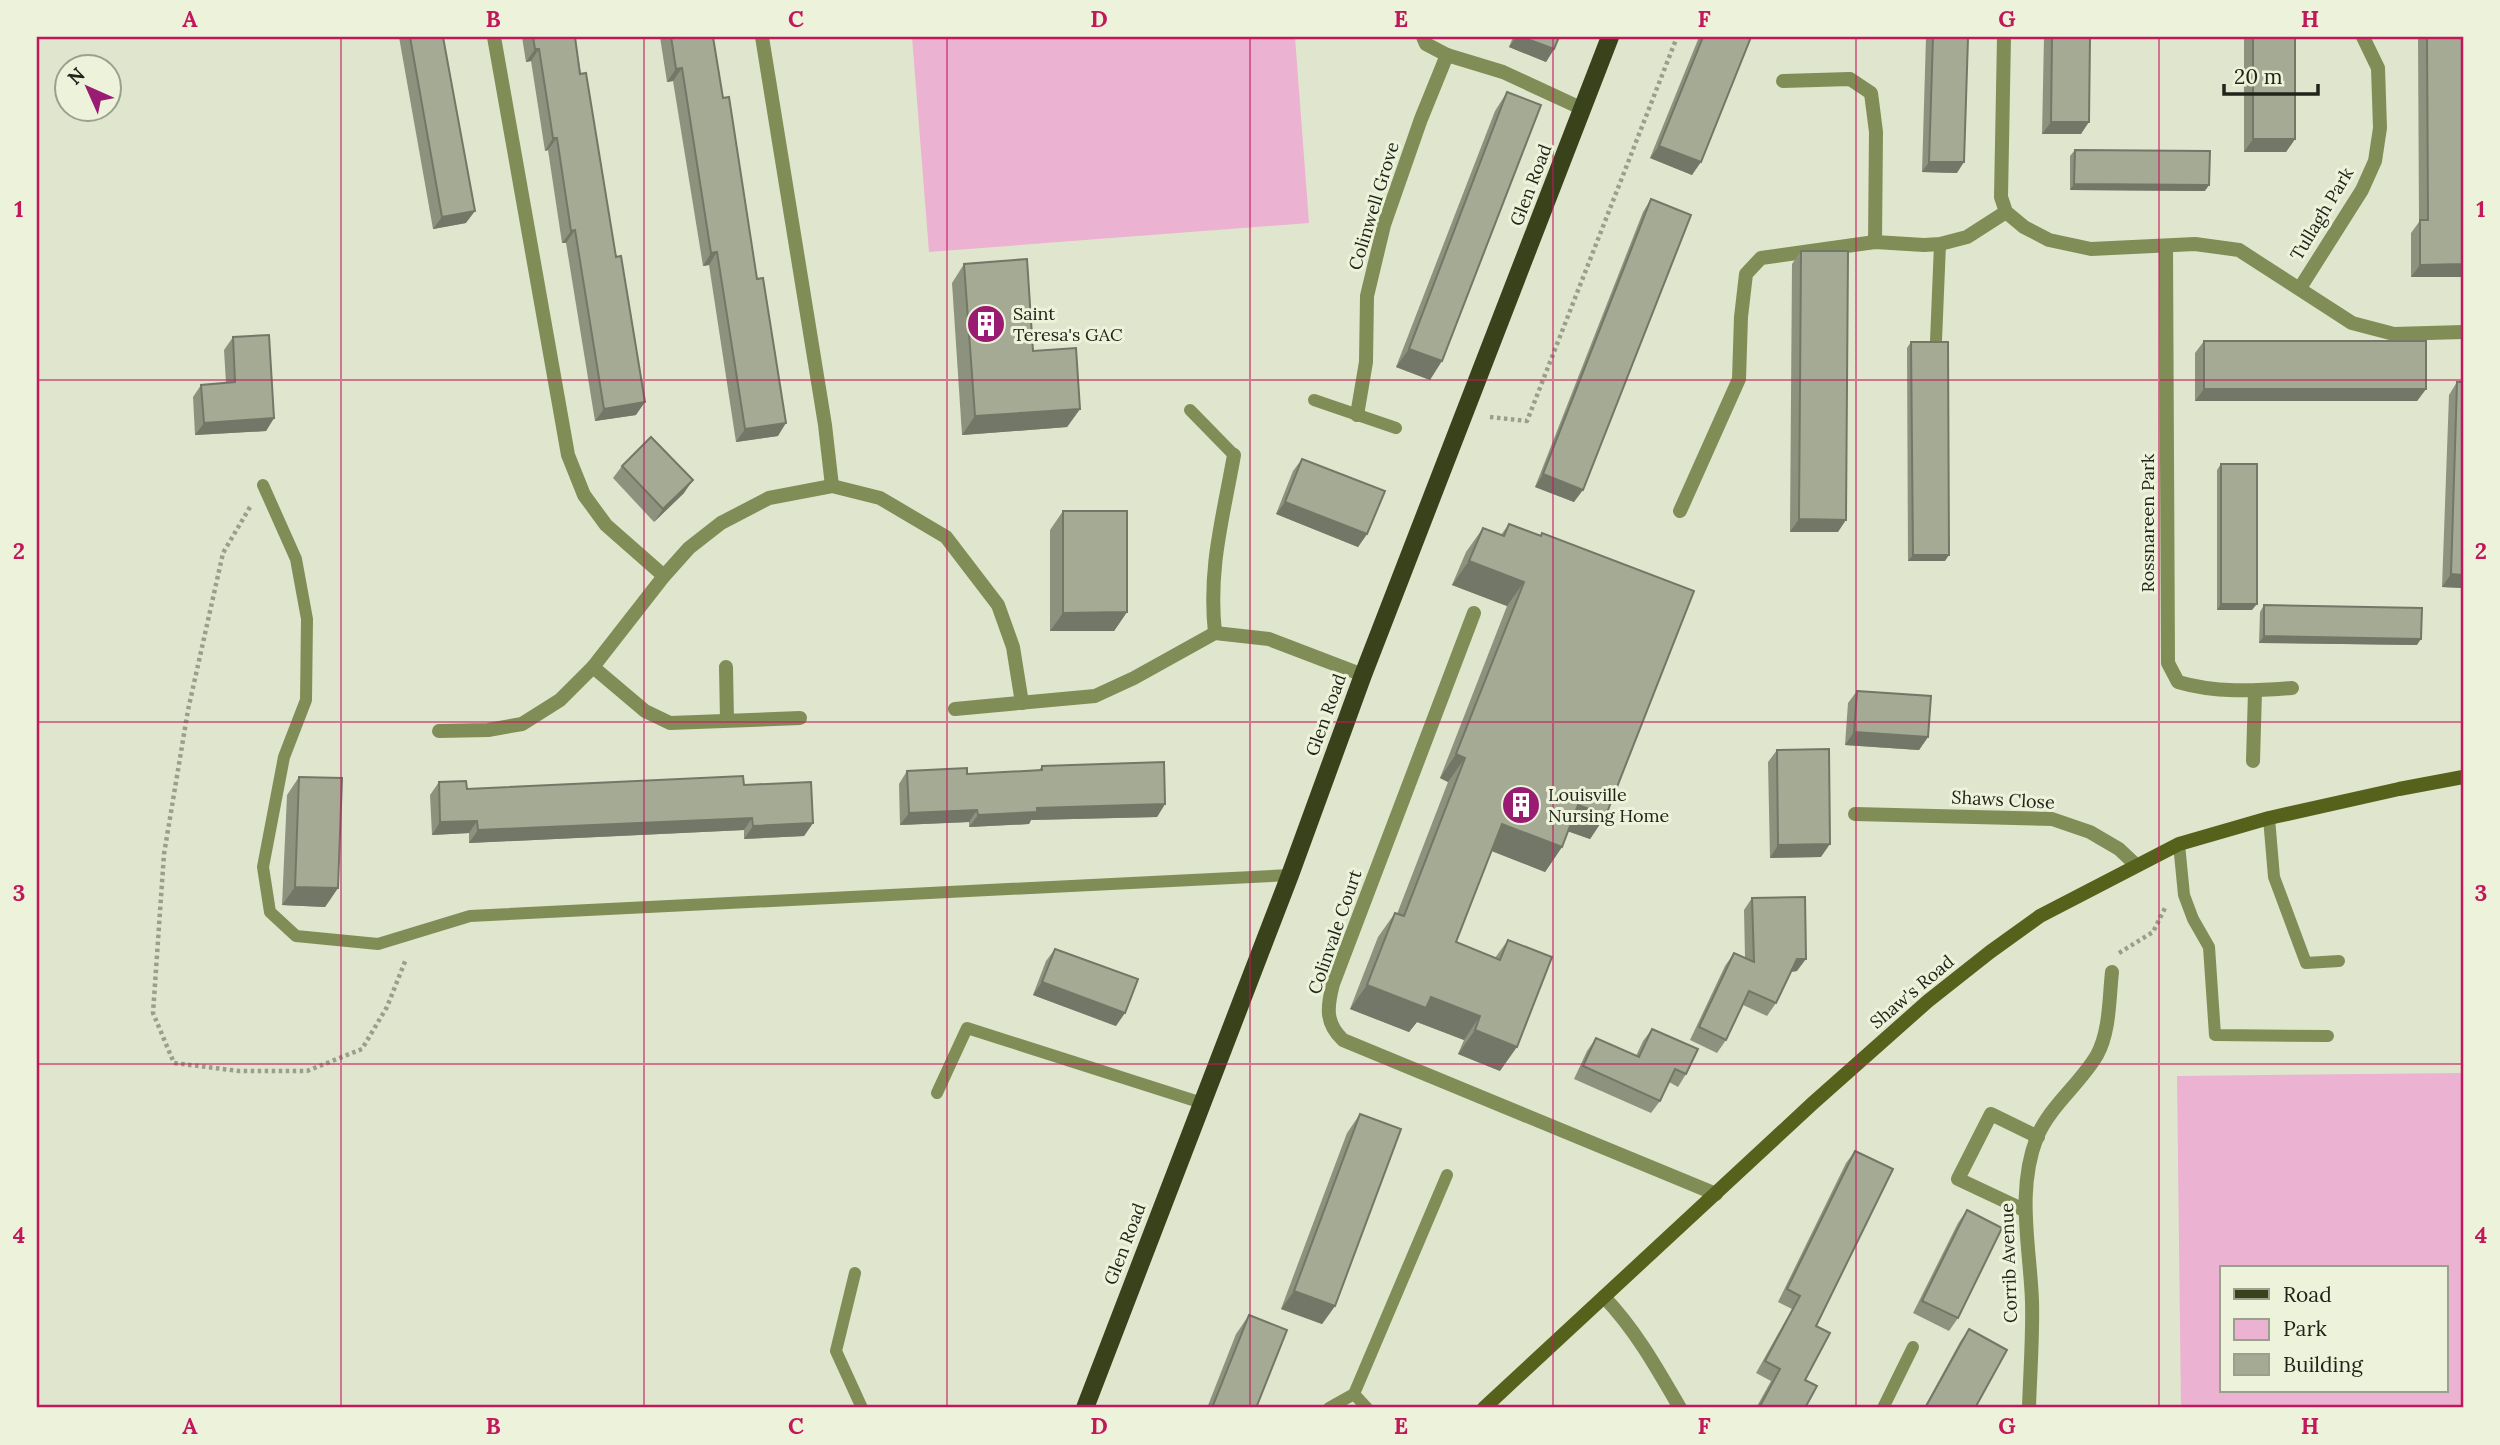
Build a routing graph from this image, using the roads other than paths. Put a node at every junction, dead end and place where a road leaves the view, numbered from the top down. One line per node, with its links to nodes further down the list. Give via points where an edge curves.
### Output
1 (495, 37): 25 (street, via 568,455 584,495 606,525)
2 (762, 37): 23 (street)
3 (1423, 37): 7 (street, via 1426,44)
4 (1610, 37): 9 (main road, Glen Road)
5 (2004, 37): 10 (street, via 2001,197)
6 (2363, 37): 14 (street, Tullagh Park, via 2378,68 2380,128 2375,161 2362,190)
7 (1447, 55): 9 (street, via 1503,72); 19 (street, Colinwell Grove, via 1384,225 1367,296 1366,362)
8 (1783, 81): 11 (street, via 1850,79 1871,93 1876,132)
9 (1583, 110): 30 (main road, Glen Road)
10 (2006, 212): 12 (street, via 1967,237); 13 (street, via 2049,240 2091,249)
11 (1875, 242): 12 (street); 24 (street, via 1761,258 1746,274 1739,379)
12 (1940, 244): 16 (lane)
13 (2166, 246): 14 (street, via 2195,244 2239,250); 32 (street, Rossnareen Park, via 2168,663 2178,682)
14 (2300, 288): 15 (street, via 2351,323 2394,334)
15 (2463, 332)
16 (1936, 341)
17 (1314, 400): 19 (lane)
18 (1190, 410): 21 (lane)
19 (1357, 415): 20 (lane)
20 (1396, 428)
21 (1234, 455): 27 (street, via 1214,553 1211,600)
22 (263, 485): 44 (lane, via 296,559 307,619 306,700 284,757 263,867 270,912 296,936 378,944 470,916)
23 (832, 486): 25 (street, via 769,498 721,523); 33 (street, via 880,498 946,537 998,606 1013,647)
24 (1680, 511)
25 (664, 576): 28 (street)
26 (1474, 613): 52 (street, Colinvale Court, via 1333,984 1328,1016 1333,1030 1343,1040)
27 (1215, 633): 30 (street, via 1269,639); 33 (street, via 1095,696)
28 (593, 667): 36 (street, via 645,711 670,723); 37 (street, via 560,700 522,724)
29 (726, 667): 36 (street)
30 (1363, 675): 44 (main road, Glen Road)
31 (2292, 688): 32 (street, Rossnareen Park)
32 (2255, 691): 38 (street)
33 (1021, 703): 34 (street)
34 (955, 709)
35 (800, 718): 36 (street)
36 (727, 720)
37 (439, 731)
38 (2253, 761)
39 (2463, 777): 41 (street, Shaw's Road)
40 (1855, 814): 43 (street, Shaws Close, via 2052,819 2090,831)
41 (2269, 818): 42 (street, Shaw's Road); 45 (lane, via 2274,877 2306,963)
42 (2179, 844): 43 (street, Shaw's Road); 47 (lane, via 2184,895 2209,947 2215,1035)
43 (2136, 865): 52 (street, Shaw's Road, via 2040,916 1990,951 1928,1001)
44 (1290, 874): 49 (main road, Glen Road)
45 (2339, 961)
46 (2112, 972): 50 (street, Corrib Avenue, via 2104,1038 2096,1056)
47 (2328, 1036)
48 (937, 1093): 49 (lane, via 967,1028)
49 (1202, 1103): 59 (main road, Glen Road)
50 (2038, 1137): 53 (street, Corrib Avenue); 53 (street, via 1991,1114 1958,1179)
51 (1447, 1175): 57 (lane)
52 (1716, 1194): 55 (street, Shaw's Road)
53 (2024, 1210): 65 (street, Corrib Avenue, via 2032,1303)
54 (855, 1273): 58 (lane, via 836,1351)
55 (1604, 1297): 62 (street, Shaw's Road); 63 (street, via 1618,1311)
56 (1913, 1347): 64 (lane)
57 (1354, 1394): 60 (lane); 61 (lane)
58 (862, 1408)
59 (1085, 1408)
60 (1329, 1408)
61 (1367, 1408)
62 (1484, 1408)
63 (1680, 1408)
64 (1883, 1408)
65 (2028, 1408)

